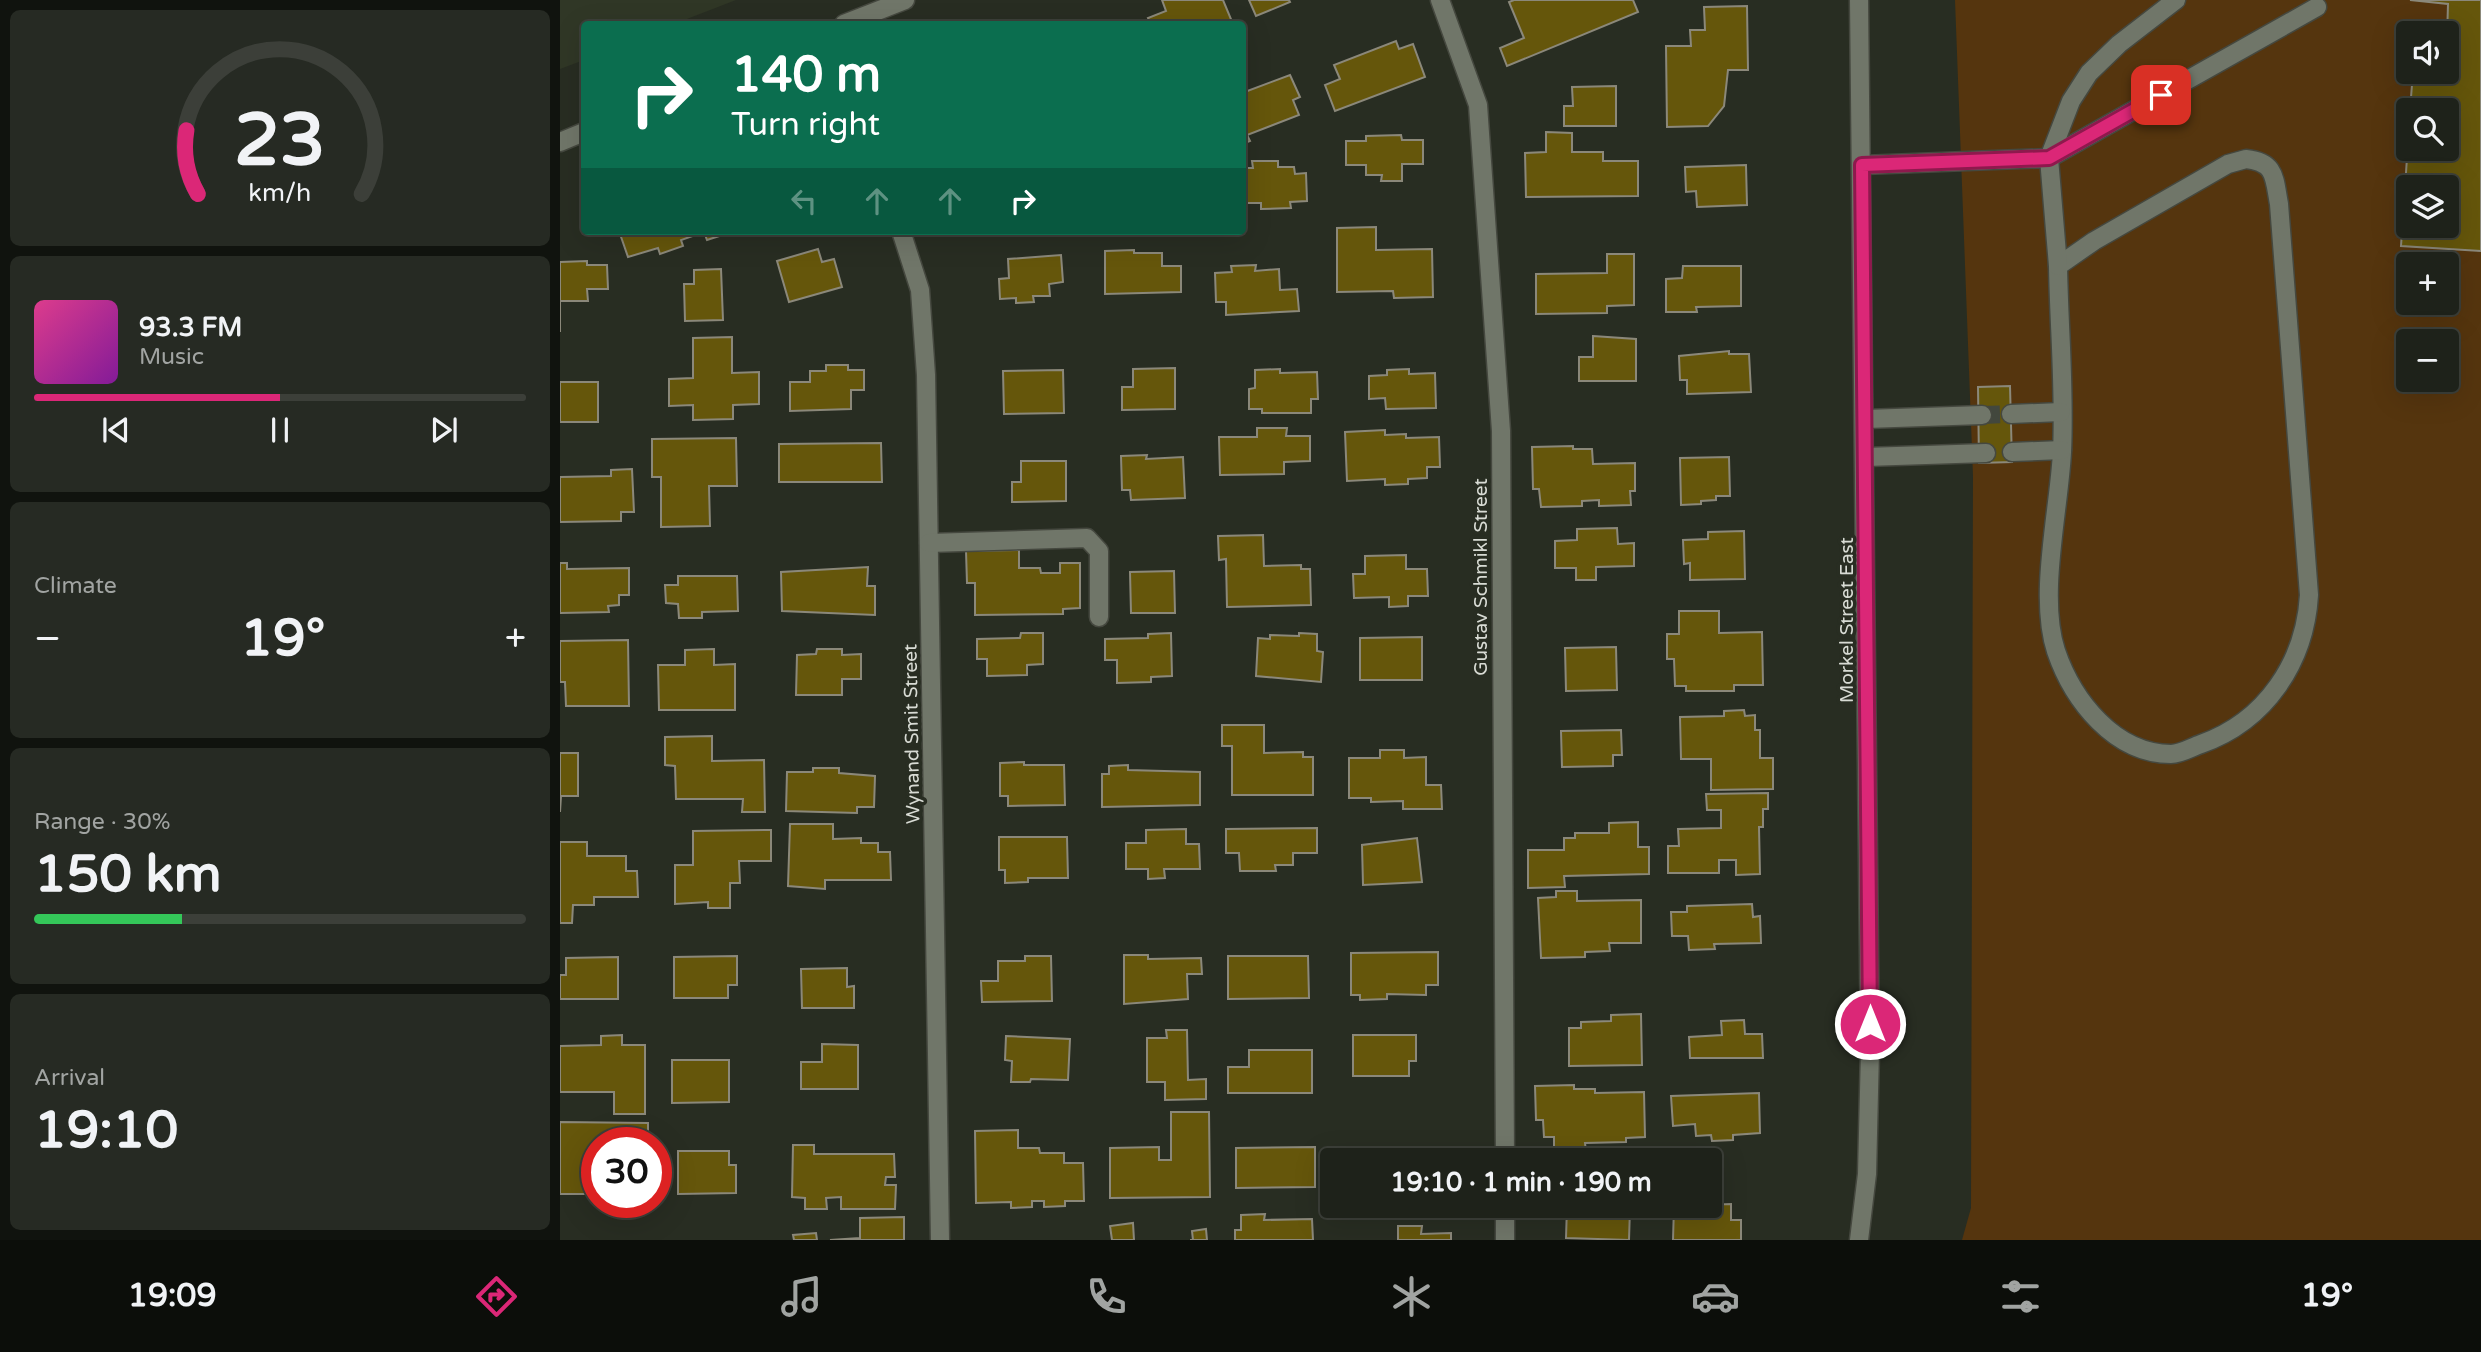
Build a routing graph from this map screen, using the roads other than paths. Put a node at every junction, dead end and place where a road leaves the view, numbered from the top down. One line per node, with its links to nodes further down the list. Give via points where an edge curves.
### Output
1 (905, 0): 6 (street)
2 (1440, 0): 23 (street, Gustav Schmikl Street, via 1478,105 1500,418)
3 (1859, 0): 10 (street, Morkel Street East)
4 (2176, 0): 9 (street, via 2089,73 2071,101)
5 (2317, 7): 9 (street)
6 (852, 21)
7 (581, 133): 8 (street)
8 (560, 142)
9 (2049, 158): 10 (street); 12 (street)
10 (1862, 165): 16 (street, Morkel Street East)
11 (903, 235): 21 (street, Wynand Smit Street, via 914,264 923,319)
12 (2057, 266): 13 (street); 17 (street, via 2228,164 2261,160 2270,168 2278,204 2309,595 2307,625 2295,660 2278,689 2250,717 2213,740 2173,754 2136,749 2101,725 2078,697 2056,650 2048,611)
13 (2062, 412): 14 (street); 17 (street)
14 (2011, 414)
15 (1982, 415): 16 (street)
16 (1866, 419): 20 (street, Morkel Street East)
17 (2062, 450): 19 (street)
18 (1986, 453): 20 (street)
19 (2012, 453)
20 (1866, 457): 27 (street, Morkel Street East, via 1870,1051 1867,1174)
21 (929, 542): 22 (street, via 1087,538 1099,551); 25 (street, Wynand Smit Street)
22 (1099, 617)
23 (1505, 1148)
24 (1505, 1218): 26 (street)
25 (940, 1240)
26 (1505, 1240)
27 (1859, 1240)

